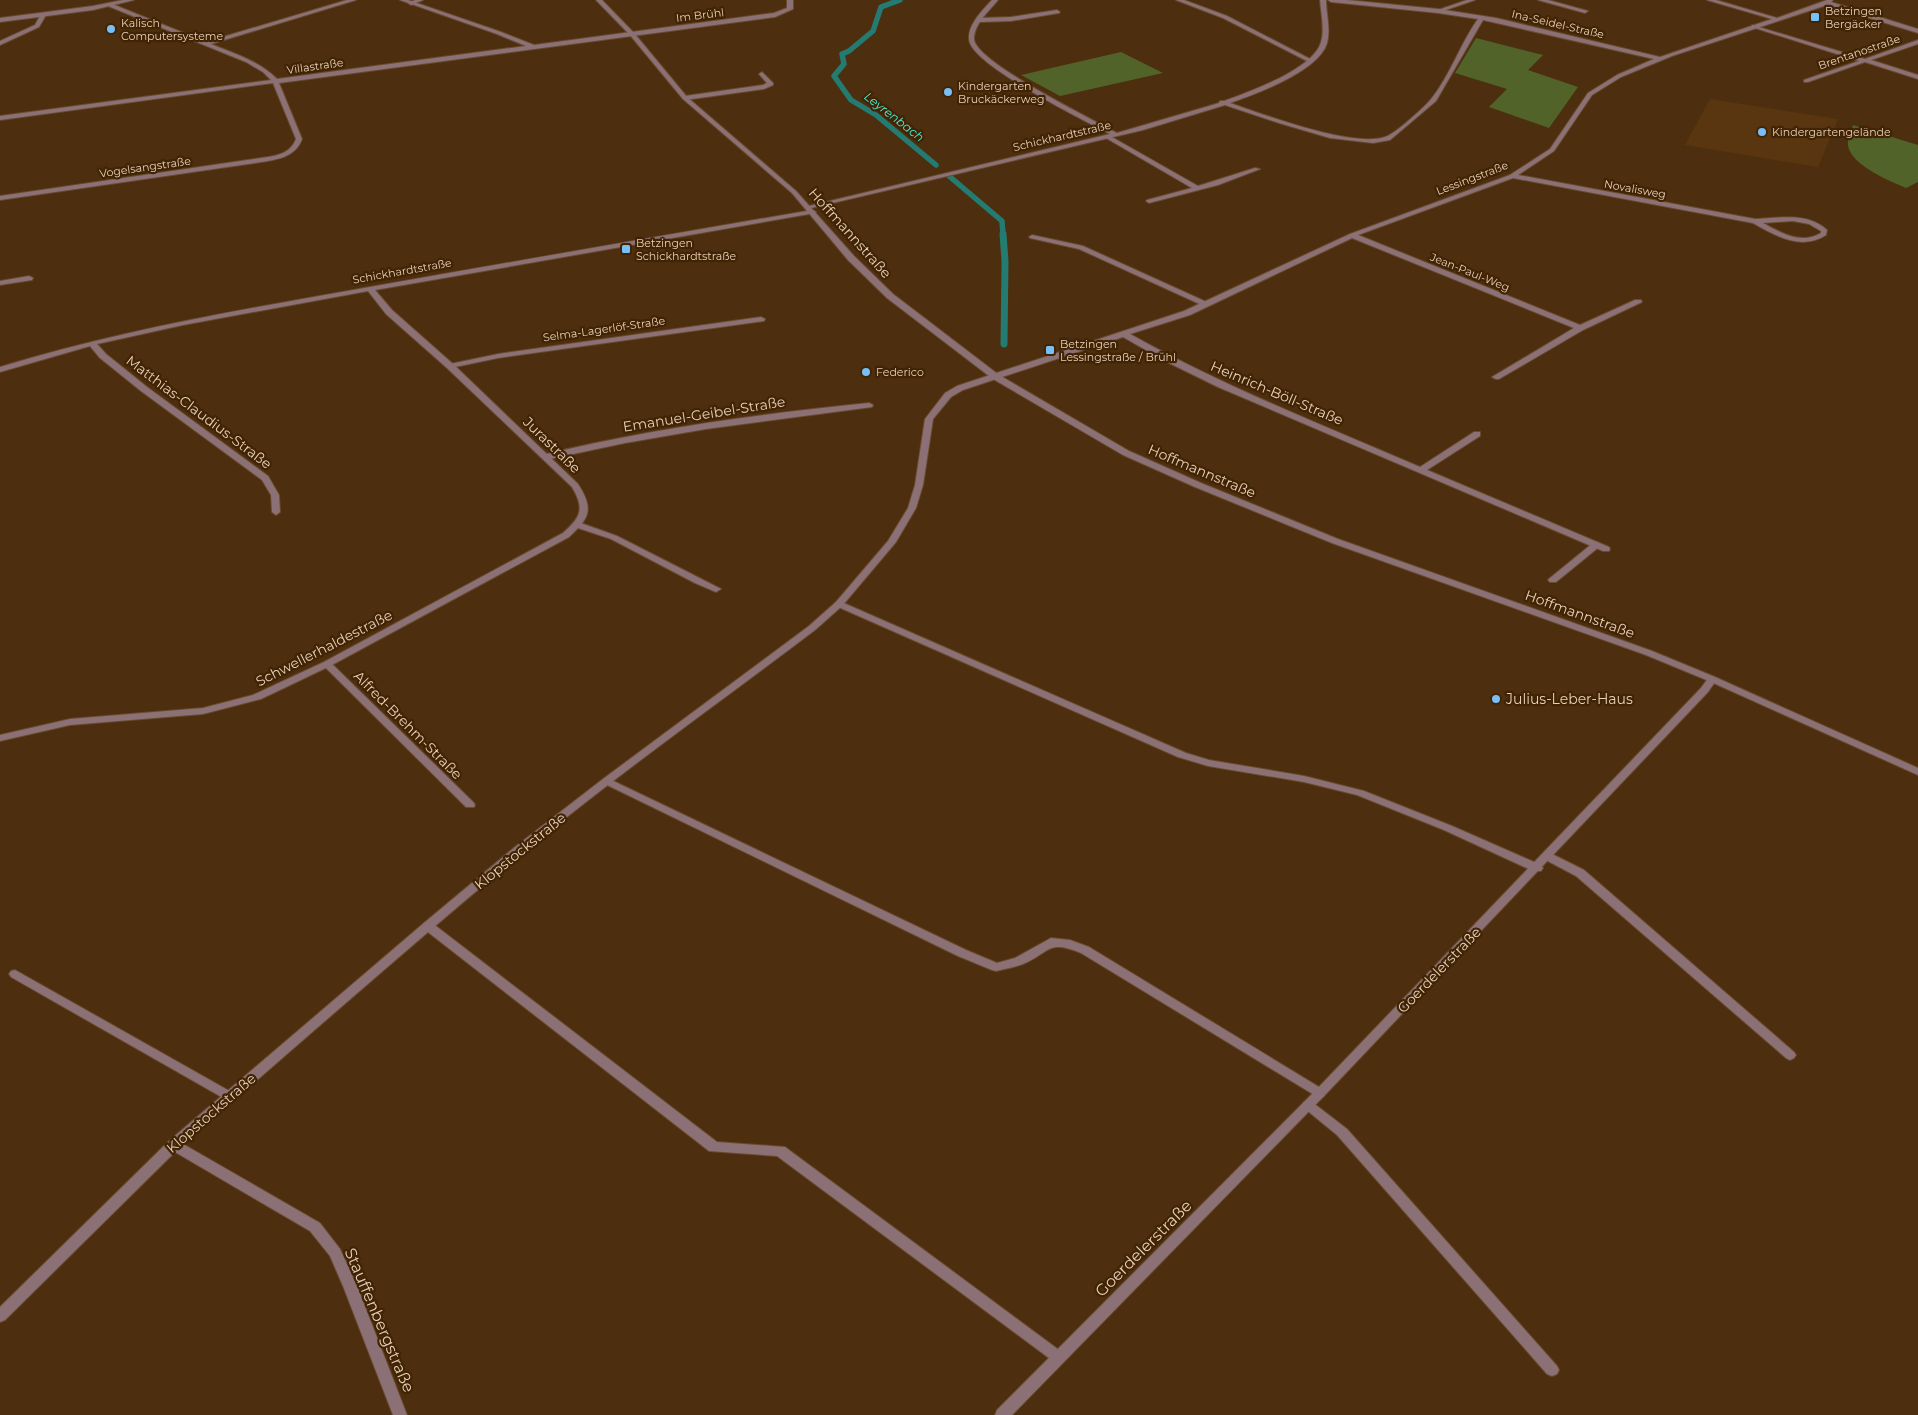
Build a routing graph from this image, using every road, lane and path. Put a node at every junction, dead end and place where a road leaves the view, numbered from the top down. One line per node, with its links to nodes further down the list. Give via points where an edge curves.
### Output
1 (131, 0): 16 (street)
2 (353, 0): 30 (street)
3 (403, 0): 15 (street)
4 (420, 0): 15 (street)
5 (599, 0): 27 (street, Hoffmannstraße)
6 (790, 0): 27 (street, Im Brühl, via 790,9 775,16)
7 (994, 0): 24 (street)
8 (1179, 0): 34 (street, via 1225,17)
9 (1323, 0): 34 (street, Schickhardtstraße, via 1326,35 1323,46)
10 (1331, 0): 17 (street, Ina-Seidel-Straße)
11 (1472, 0): 17 (street)
12 (1541, 0): 18 (street)
13 (1710, 0): 22 (street)
14 (1828, 1): 22 (street, Lessingstraße); 26 (street, Brentanostraße)
15 (411, 3): 31 (street)
16 (110, 5): 20 (street); 30 (street)
17 (1438, 11): 21 (street, Ina-Seidel-Straße)
18 (1585, 11)
19 (1057, 12): 24 (street)
20 (43, 15): 23 (street); 29 (street, via 37,26)
21 (1481, 18): 32 (street, Ina-Seidel-Straße); 40 (street, via 1433,101 1389,139 1361,141 1290,126)
22 (1776, 19): 25 (street, Lessingstraße)
23 (0, 20)
24 (980, 20): 42 (street, via 974,28 972,42 983,56 1019,81)
25 (1754, 26): 32 (street, Lessingstraße); 33 (street)
26 (1918, 31)
27 (632, 34): 31 (street, Villastraße); 39 (street, Hoffmannstraße)
28 (1918, 42): 33 (street, Brentanostraße)
29 (0, 43)
30 (206, 44): 38 (street, via 258,66)
31 (534, 47): 38 (street, Villastraße)
32 (1660, 59): 45 (street, Lessingstraße, via 1619,76 1590,94 1552,150)
33 (1861, 60): 36 (street); 37 (street, Brentanostraße)
34 (1311, 61): 40 (street, Schickhardtstraße, via 1280,80)
35 (762, 74): 39 (street, via 771,84 766,89)
36 (1918, 77)
37 (1806, 81)
38 (275, 82): 41 (street, Villastraße); 47 (street, Vogelsangstraße, via 299,139 292,151 280,156)
39 (685, 98): 49 (street, Hoffmannstraße)
40 (1222, 102): 42 (street, Schickhardtstraße)
41 (0, 118)
42 (1116, 135): 43 (street, Schickhardtstraße)
43 (1108, 137): 46 (street); 49 (street, Schickhardtstraße)
44 (1257, 169): 46 (street)
45 (1512, 176): 50 (street, Novalisweg); 51 (street, Lessingstraße)
46 (1198, 189): 48 (street)
47 (0, 198)
48 (1149, 201)
49 (811, 210): 55 (street, Schickhardtstraße); 64 (street, Hoffmannstraße, via 870,279)
50 (1755, 221): 50 (street, Novalisweg, via 1780,235 1795,239 1811,240 1824,234 1819,226 1801,220)
51 (1352, 235): 57 (street, Lessingstraße); 59 (street, Jean-Paul-Weg)
52 (1032, 237): 57 (street, via 1082,247)
53 (29, 278): 54 (street)
54 (0, 283)
55 (370, 289): 61 (street, Schickhardtstraße, via 204,318); 62 (street, Jurastraße, via 389,312)
56 (1638, 302): 59 (street)
57 (1207, 304): 60 (street, Lessingstraße)
58 (761, 319): 62 (street, Selma-Lagerlöf-Straße, via 498,356)
59 (1580, 328): 65 (street)
60 (1125, 335): 64 (street, Lessingstraße); 69 (street, Heinrich-Böll-Straße, via 1221,385)
61 (92, 343): 63 (street, Schickhardtstraße); 70 (street, Matthias-Claudius-Straße, via 102,356 130,378 265,478 275,495)
62 (450, 366): 68 (street, Jurastraße)
63 (0, 370)
64 (996, 377): 76 (street, Klopstockstraße, via 948,395 929,419 912,508 892,542); 78 (street, Hoffmannstraße, via 1126,453 1198,485 1335,541 1649,653)
65 (1496, 377)
66 (869, 405): 68 (street, Emanuel-Geibel-Straße, via 676,431)
67 (1477, 434): 69 (street)
68 (545, 457): 71 (street, Jurastraße, via 581,496 584,516)
69 (1421, 470): 72 (street, Heinrich-Böll-Straße)
70 (276, 512)
71 (578, 525): 75 (street, via 618,537); 77 (street, Schwellerhaldestraße)
72 (1596, 545): 73 (street, Heinrich-Böll-Straße); 74 (street)
73 (1606, 549)
74 (1553, 580)
75 (716, 589)
76 (839, 604): 81 (street, Klopstockstraße, via 812,628); 84 (street, via 1182,755 1208,764 1312,781 1360,793)
77 (327, 664): 79 (street, Schwellerhaldestraße, via 257,697 203,711 70,722); 82 (street, Alfred-Brehm-Straße)
78 (1712, 679): 80 (street, Hoffmannstraße); 83 (street, Goerdelerstraße)
79 (0, 738)
80 (1918, 772)
81 (606, 782): 85 (street, Klopstockstraße); 88 (street, via 996,967 1019,961 1051,942 1085,950)
82 (470, 805)
83 (1548, 856): 84 (street, Goerdelerstraße); 87 (street, via 1580,874)
84 (1537, 868): 88 (street, Goerdelerstraße)
85 (428, 926): 89 (street, Klopstockstraße); 93 (street, via 714,1146 780,1151)
86 (16, 974): 89 (street)
87 (1790, 1055)
88 (1320, 1093): 90 (street, Goerdelerstraße)
89 (229, 1096): 91 (street, Klopstockstraße)
90 (1308, 1105): 93 (street, Goerdelerstraße); 94 (street, via 1342,1132)
91 (174, 1145): 92 (street, Klopstockstraße); 95 (street, Stauffenbergstraße, via 315,1227 334,1253 350,1286)
92 (0, 1316)
93 (1058, 1358): 96 (street, Goerdelerstraße)
94 (1552, 1370)
95 (400, 1415)
96 (1002, 1415)

